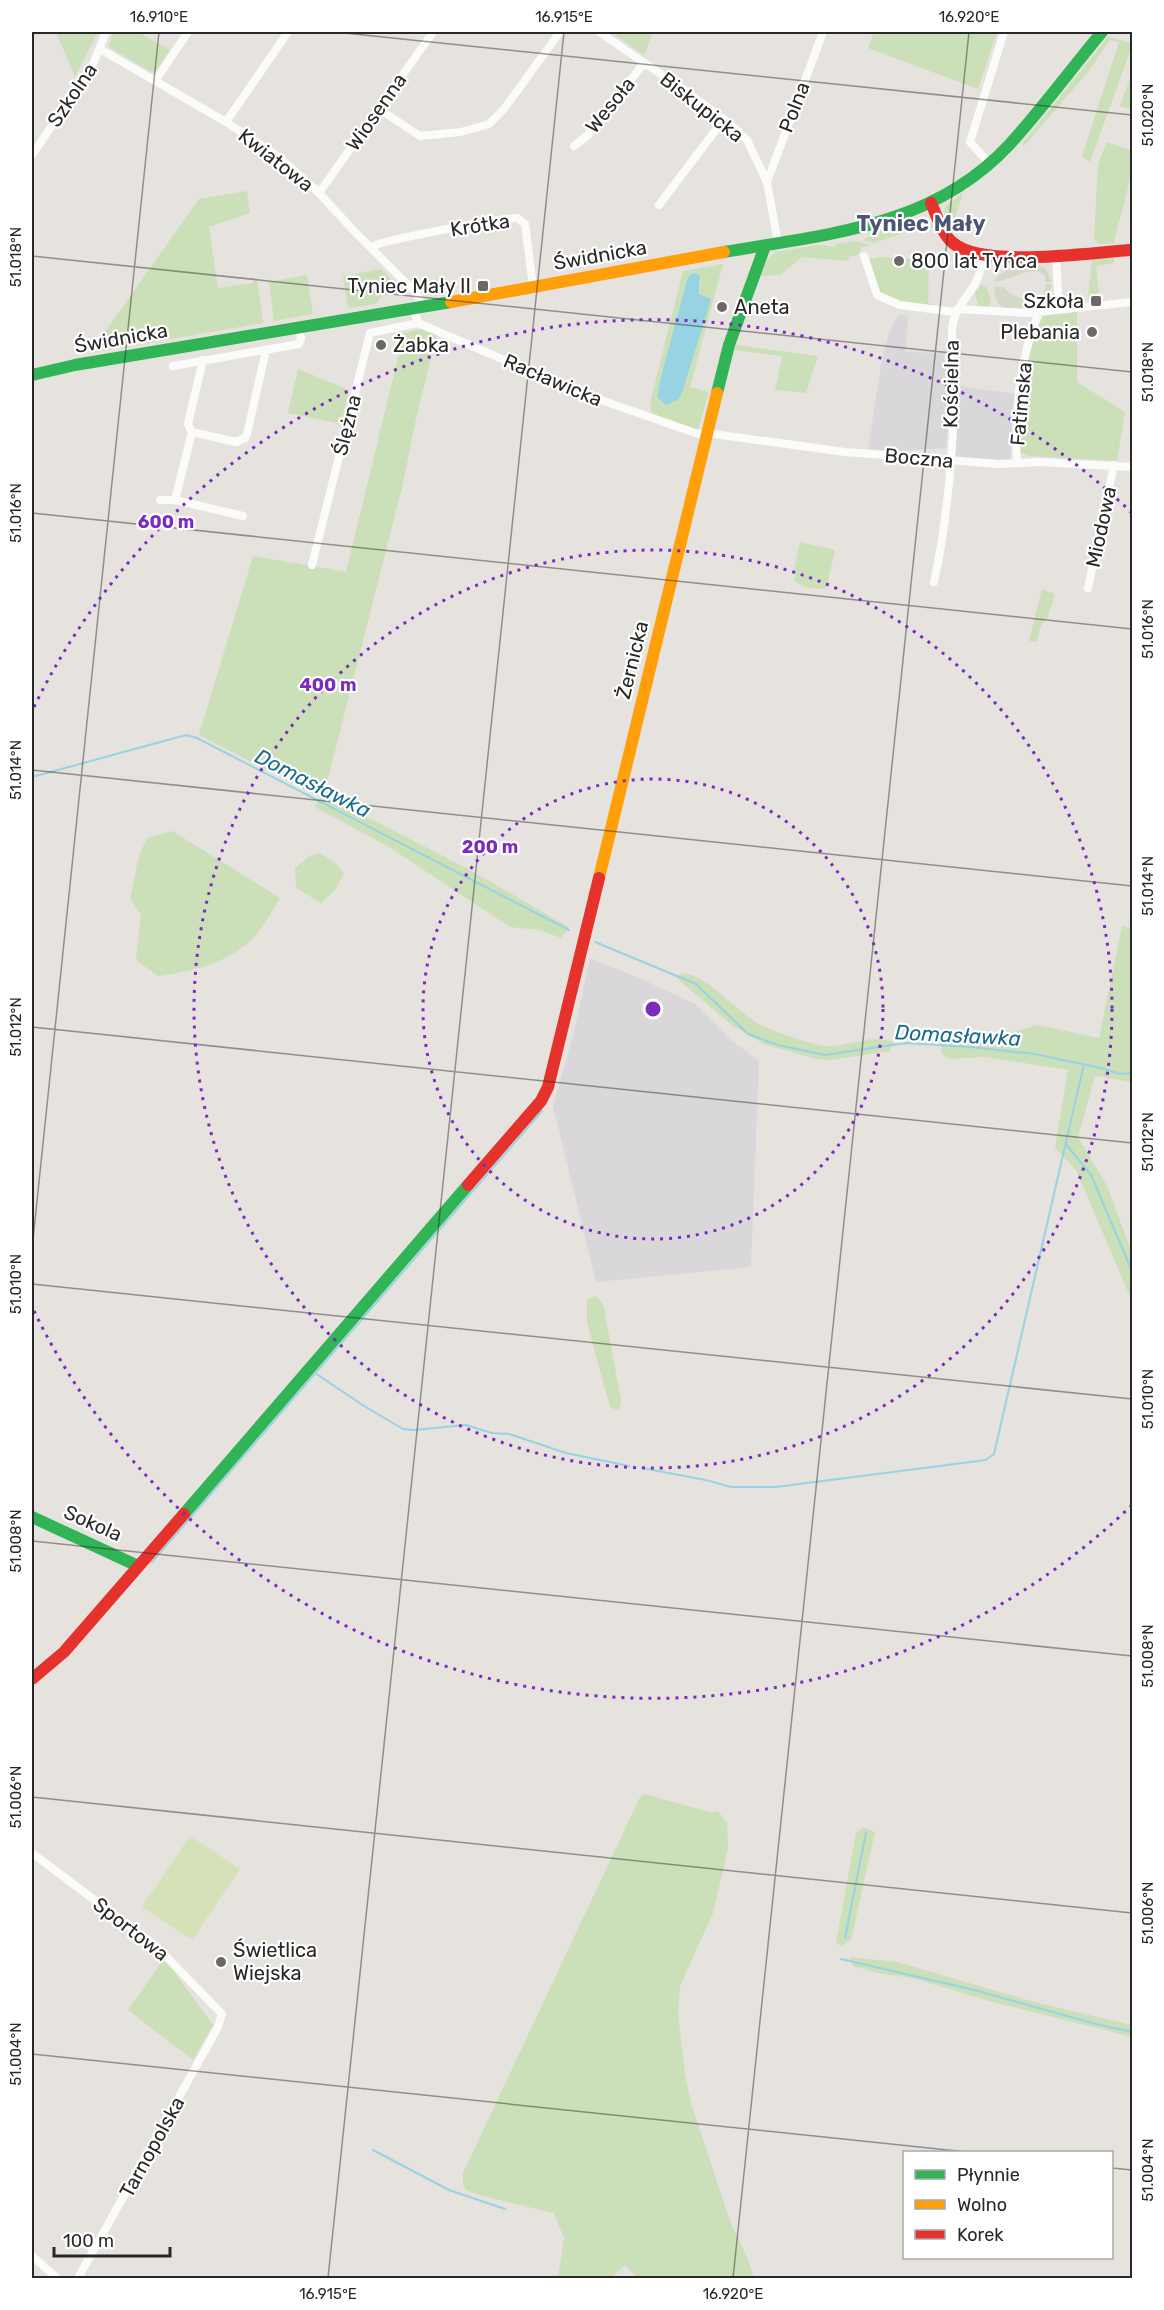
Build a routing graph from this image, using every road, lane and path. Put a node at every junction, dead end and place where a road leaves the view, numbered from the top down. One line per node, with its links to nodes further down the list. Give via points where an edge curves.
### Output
1 (106, 32): 10 (street, Szkolna)
2 (189, 32): 12 (street)
3 (288, 32): 15 (street)
4 (433, 32): 13 (street, Wiosenna)
5 (560, 32): 13 (street, via 504,109 479,129 420,136)
6 (599, 32): 11 (street, Biskupicka)
7 (822, 32): 19 (street, Polna)
8 (1004, 32): 18 (street, via 970,142)
9 (1102, 32): 18 (street, Świdnicka, via 1008,147)
10 (100, 49): 12 (street, Kwiatowa); 17 (street, Szkolna, via 91,69)
11 (644, 63): 14 (street, Biskupicka); 16 (street, Wesoła, via 587,136)
12 (155, 81): 15 (street, Kwiatowa)
13 (378, 109): 20 (street, Wiosenna)
14 (724, 118): 19 (street, Biskupicka, via 747,140); 22 (street)
15 (226, 122): 20 (street, Kwiatowa, via 279,157)
16 (574, 146)
17 (32, 155)
18 (989, 163): 21 (street, Świdnicka)
19 (767, 182): 23 (street, Biskupicka)
20 (319, 193): 24 (street, Kwiatowa)
21 (931, 203): 23 (street, Świdnicka, via 869,226); 26 (street, via 952,242)
22 (659, 205)
23 (771, 245): 29 (street, Świdnicka); 42 (street, Żernicka, via 738,316)
24 (372, 247): 29 (street, Krótka, via 517,218 525,224); 31 (street, Kwiatowa, via 417,294)
25 (1132, 250): 28 (street)
26 (983, 253): 28 (street); 33 (street, Kościelna, via 976,282)
27 (864, 256): 33 (street, via 877,295 900,305)
28 (1056, 256): 32 (street)
29 (533, 287): 31 (street, Świdnicka)
30 (1132, 302): 32 (street)
31 (417, 307): 35 (street); 36 (street, Świdnicka)
32 (1059, 309): 34 (street)
33 (956, 311): 34 (street); 43 (street, Kościelna, via 952,328 955,382)
34 (1039, 312): 44 (street, Fatimska, via 1019,375)
35 (418, 323): 42 (street, Racławicka, via 584,394 680,429); 50 (street, Ślężna, via 370,333)
36 (299, 327): 37 (street, via 299,344); 40 (street, Świdnicka)
37 (266, 350): 38 (street); 41 (street, via 245,438 236,442)
38 (203, 360): 39 (street); 41 (street, via 188,424)
39 (173, 366)
40 (32, 375)
41 (192, 432): 48 (street)
42 (706, 433): 43 (street, Boczna, via 836,451); 54 (street, Żernicka, via 548,1087 541,1101)
43 (949, 460): 44 (street, Boczna); 51 (street, Kościelna)
44 (1017, 463): 45 (street, Boczna)
45 (1114, 465): 46 (street, Boczna); 52 (street, Miodowa)
46 (1132, 467)
47 (160, 500): 48 (street)
48 (175, 500): 49 (street)
49 (243, 516)
50 (312, 566)
51 (934, 582)
52 (1088, 588)
53 (32, 1517): 54 (street, Sokola)
54 (138, 1566): 55 (street, Żernicka, via 64,1652)
55 (32, 1679)
56 (32, 1853): 57 (street, Sportowa, via 157,1947)
57 (222, 2014): 60 (street, Tarnopolska, via 218,2028)
58 (32, 2256): 59 (street)
59 (57, 2278)
60 (78, 2278)

